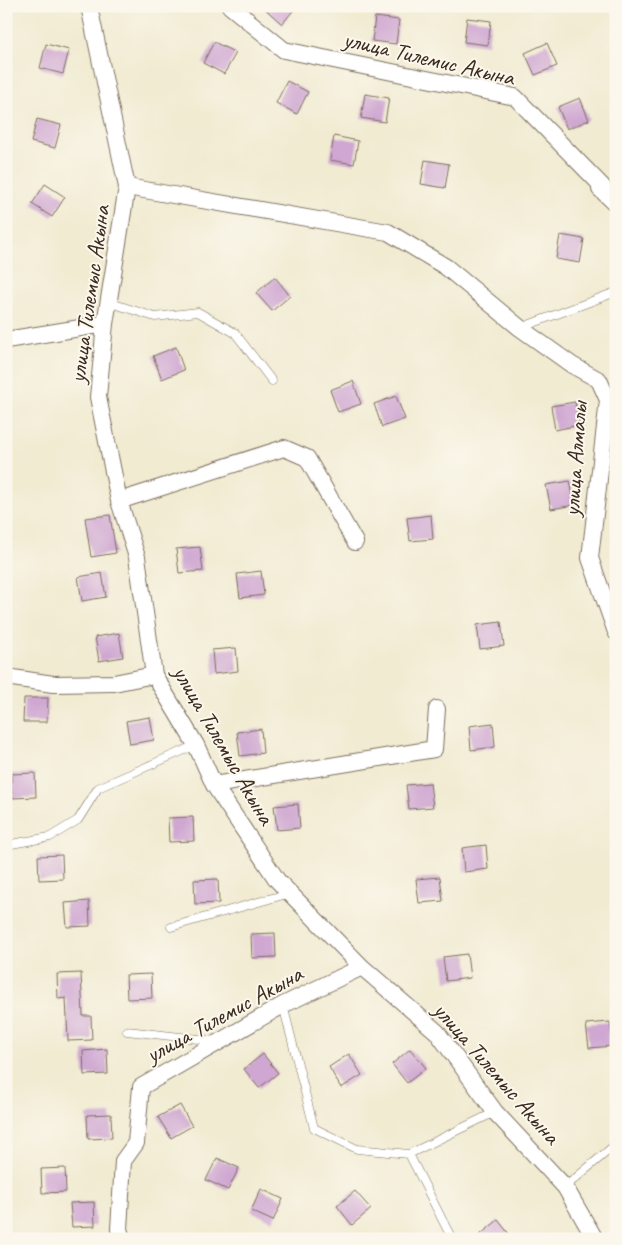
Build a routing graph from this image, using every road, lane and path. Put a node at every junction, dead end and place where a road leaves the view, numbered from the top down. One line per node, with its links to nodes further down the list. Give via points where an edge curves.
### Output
1 (89, 6): 4 (street, улица Тилемыс Акына)
2 (230, 6): 3 (street, улица Тилемис Акына, via 284,50 516,97)
3 (610, 184): 5 (street, улица Тилемис Акына, via 600,188)
4 (127, 187): 7 (street, улица Тилемыс Акына); 9 (street, via 388,232 446,267)
5 (616, 204)
6 (616, 292): 9 (lane)
7 (108, 302): 8 (street, улица Тилемыс Акына); 11 (lane, via 155,317 198,312 234,333)
8 (105, 324): 10 (street); 12 (street, улица Тилемыс Акына, via 98,397)
9 (520, 328): 14 (street, улица Алмалы, via 599,380 608,400 590,558)
10 (6, 340)
11 (272, 381)
12 (119, 501): 13 (street, via 284,448 307,458); 15 (street, улица Тилемыс Акына, via 137,557)
13 (355, 542)
14 (616, 632)
15 (154, 675): 16 (street, via 114,683 53,684); 18 (street, улица Тилемыс Акына)
16 (6, 677)
17 (437, 710): 19 (street, via 434,749)
18 (196, 744): 19 (street, улица Тилемыс Акына); 20 (lane, via 98,788 78,820 50,837)
19 (214, 785): 21 (street, улица Тилемыс Акына, via 277,880)
20 (6, 845)
21 (290, 893): 22 (lane); 23 (street, улица Тилемыс Акына)
22 (171, 927)
23 (362, 967): 24 (street, улица Тилемис Акына); 27 (street, улица Тилемыс Акына, via 437,1032)
24 (283, 1005): 26 (street, улица Тилемис Акына); 29 (lane, via 314,1128 357,1149)
25 (127, 1032): 26 (lane)
26 (221, 1041): 31 (street, улица Тилемис Акына, via 141,1087 136,1142 123,1161)
27 (495, 1112): 29 (lane); 30 (street, улица Тилемыс Акына)
28 (616, 1144): 30 (lane)
29 (409, 1154): 32 (lane)
30 (565, 1187): 33 (street, улица Тилемыс Акына)
31 (122, 1239)
32 (452, 1239)
33 (595, 1239)

